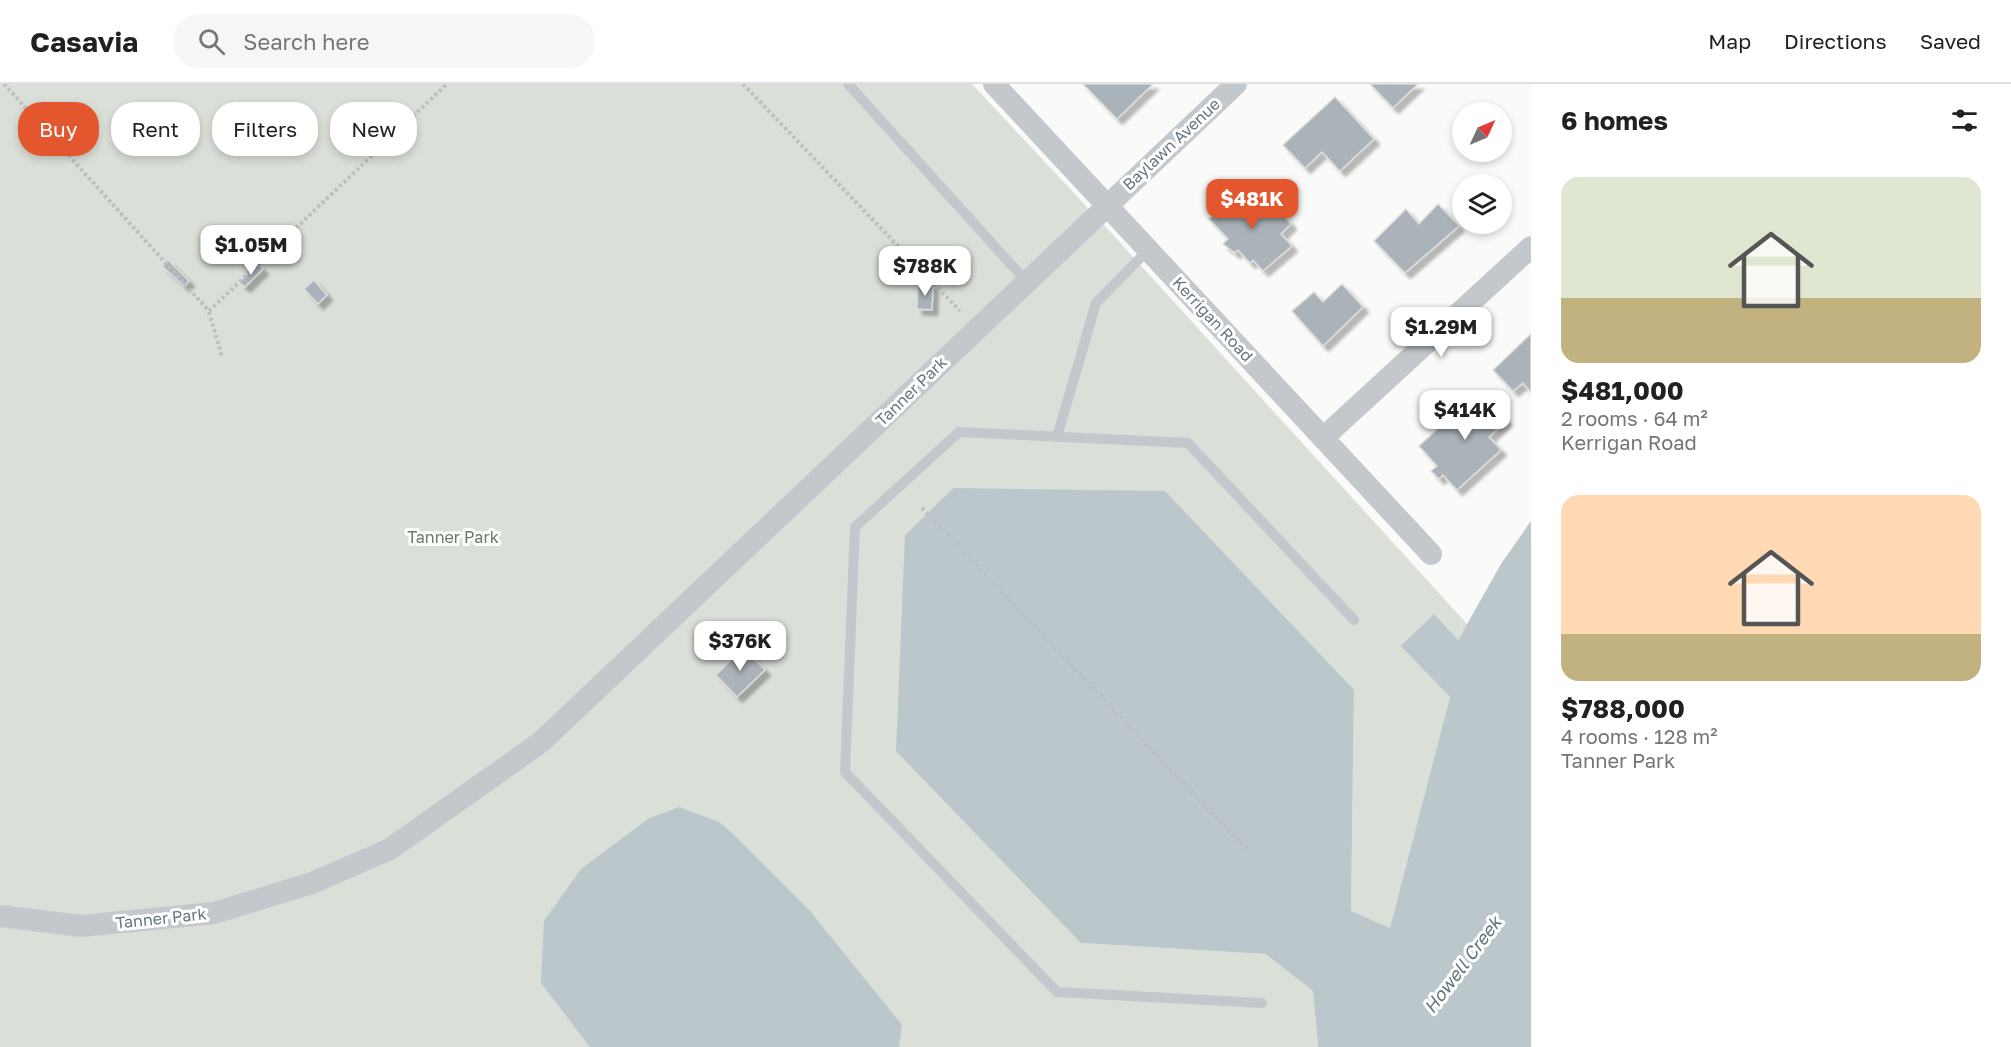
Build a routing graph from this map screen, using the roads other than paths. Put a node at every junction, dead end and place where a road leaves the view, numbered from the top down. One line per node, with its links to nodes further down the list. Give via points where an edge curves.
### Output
1 (848, 84): 7 (lane)
2 (994, 84): 4 (street, Kerrigan Road)
3 (1236, 84): 4 (street, Baylawn Avenue)
4 (1106, 204): 6 (street, Kerrigan Road); 7 (street, Tanner Park)
5 (1531, 247): 9 (street)
6 (1148, 250): 8 (lane, via 1096,303); 9 (street, Kerrigan Road)
7 (1026, 281): 12 (street, Tanner Park, via 541,742 390,849 312,883 214,913 81,926)
8 (1057, 437): 11 (lane, via 1188,443); 13 (lane, via 959,432 855,527 845,771 1057,992)
9 (1323, 438): 10 (street, Kerrigan Road)
10 (1431, 554)
11 (1354, 620)
12 (0, 916)
13 (1262, 1004)

